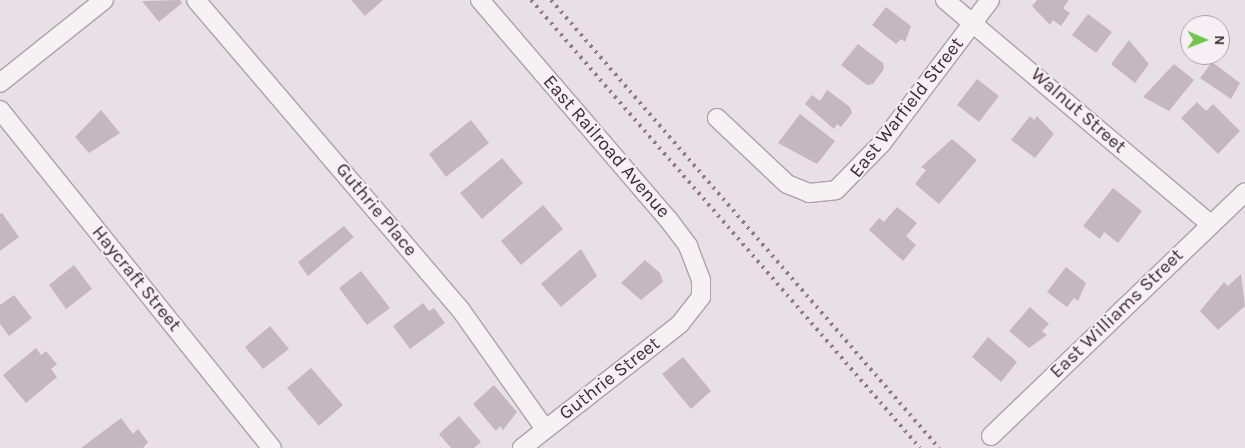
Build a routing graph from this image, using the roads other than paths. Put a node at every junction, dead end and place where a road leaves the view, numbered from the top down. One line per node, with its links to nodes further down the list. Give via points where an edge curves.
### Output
1 (104, 0): 7 (street)
2 (196, 0): 13 (street, Guthrie Place, via 460,309)
3 (480, 0): 12 (street, East Railroad Avenue, via 683,240 701,280)
4 (945, 0): 6 (street, Walnut Street)
5 (990, 0): 6 (street, East Warfield Street)
6 (974, 22): 9 (street, East Warfield Street, via 882,144 836,190 808,193 787,184); 11 (street, Walnut Street)
7 (0, 83)
8 (0, 110): 15 (street, Haycraft Street)
9 (717, 118)
10 (1245, 192): 11 (street, East Williams Street)
11 (1210, 224): 14 (street, East Williams Street)
12 (696, 306): 13 (street, Guthrie Street, via 680,324)
13 (545, 429): 16 (street, Guthrie Street)
14 (991, 436)
15 (272, 448)
16 (522, 448)

